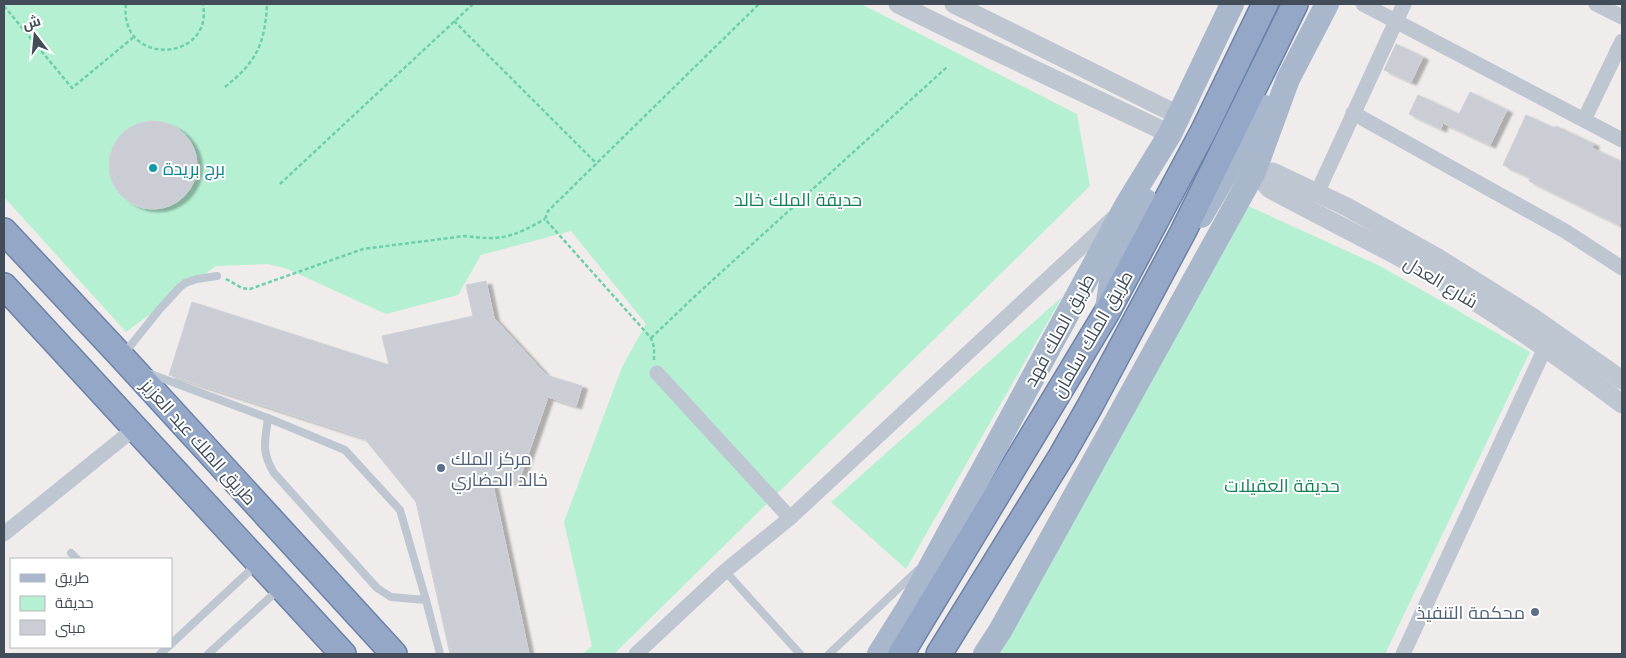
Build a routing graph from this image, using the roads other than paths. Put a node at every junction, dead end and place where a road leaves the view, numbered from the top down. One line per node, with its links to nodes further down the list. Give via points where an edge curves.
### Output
1 (898, 4): 16 (street, via 953,31)
2 (954, 4): 16 (street)
3 (1232, 4): 16 (main road, طريق الملك فهد)
4 (1265, 4): 26 (highway, طريق الملك سلمان, via 1204,130)
5 (1295, 4): 22 (highway, طريق الملك سلمان)
6 (1327, 4): 13 (main road)
7 (1363, 4): 11 (street)
8 (1404, 4): 11 (street)
9 (1596, 4): 10 (street)
10 (1622, 17)
11 (1395, 21): 14 (street); 15 (street)
12 (1622, 41): 15 (street)
13 (1288, 79): 18 (main road); 22 (main road, via 1270,100 1203,214)
14 (1353, 113): 19 (street); 23 (street, via 1565,231)
15 (1584, 120): 17 (street)
16 (1174, 124): 20 (main road, طريق الملك فهد); 26 (main road, via 1163,163 1112,275)
17 (1622, 140)
18 (1254, 172): 19 (street, via 1273,172); 27 (street, شارع العدل, via 1270,189 1415,266); 52 (main road)
19 (1317, 193): 30 (street, via 1438,258)
20 (1127, 204): 34 (street); 36 (main road, طريق الملك فهد)
21 (4, 232): 28 (highway, طريق الملك عبد العزيز)
22 (1183, 232): 51 (highway, طريق الملك سلمان, via 1062,455)
23 (1622, 268)
24 (217, 276): 28 (lane, via 197,279 180,287 159,310)
25 (4, 286): 33 (highway)
26 (1107, 312): 50 (highway, طريق الملك سلمان)
27 (1546, 348): 31 (street, شارع العدل); 53 (street)
28 (126, 361): 32 (lane); 45 (highway, طريق الملك عبد العزيز)
29 (657, 373): 34 (street)
30 (1622, 380)
31 (1622, 404)
32 (268, 418): 40 (lane, via 345,450 400,510); 40 (lane, via 264,454 274,473 377,588 391,598)
33 (134, 429): 35 (street); 37 (highway)
34 (790, 518): 38 (street)
35 (4, 534)
36 (939, 551): 48 (lane); 49 (main road, طريق الملك فهد)
37 (258, 563): 39 (highway); 41 (lane)
38 (725, 571): 42 (street); 47 (lane)
39 (281, 587): 43 (lane); 44 (highway)
40 (426, 600): 46 (lane)
41 (172, 643)
42 (644, 652)
43 (208, 654)
44 (343, 654)
45 (394, 654)
46 (440, 654)
47 (800, 654)
48 (829, 654)
49 (879, 654)
50 (901, 654)
51 (938, 654)
52 (985, 654)
53 (1403, 654)

